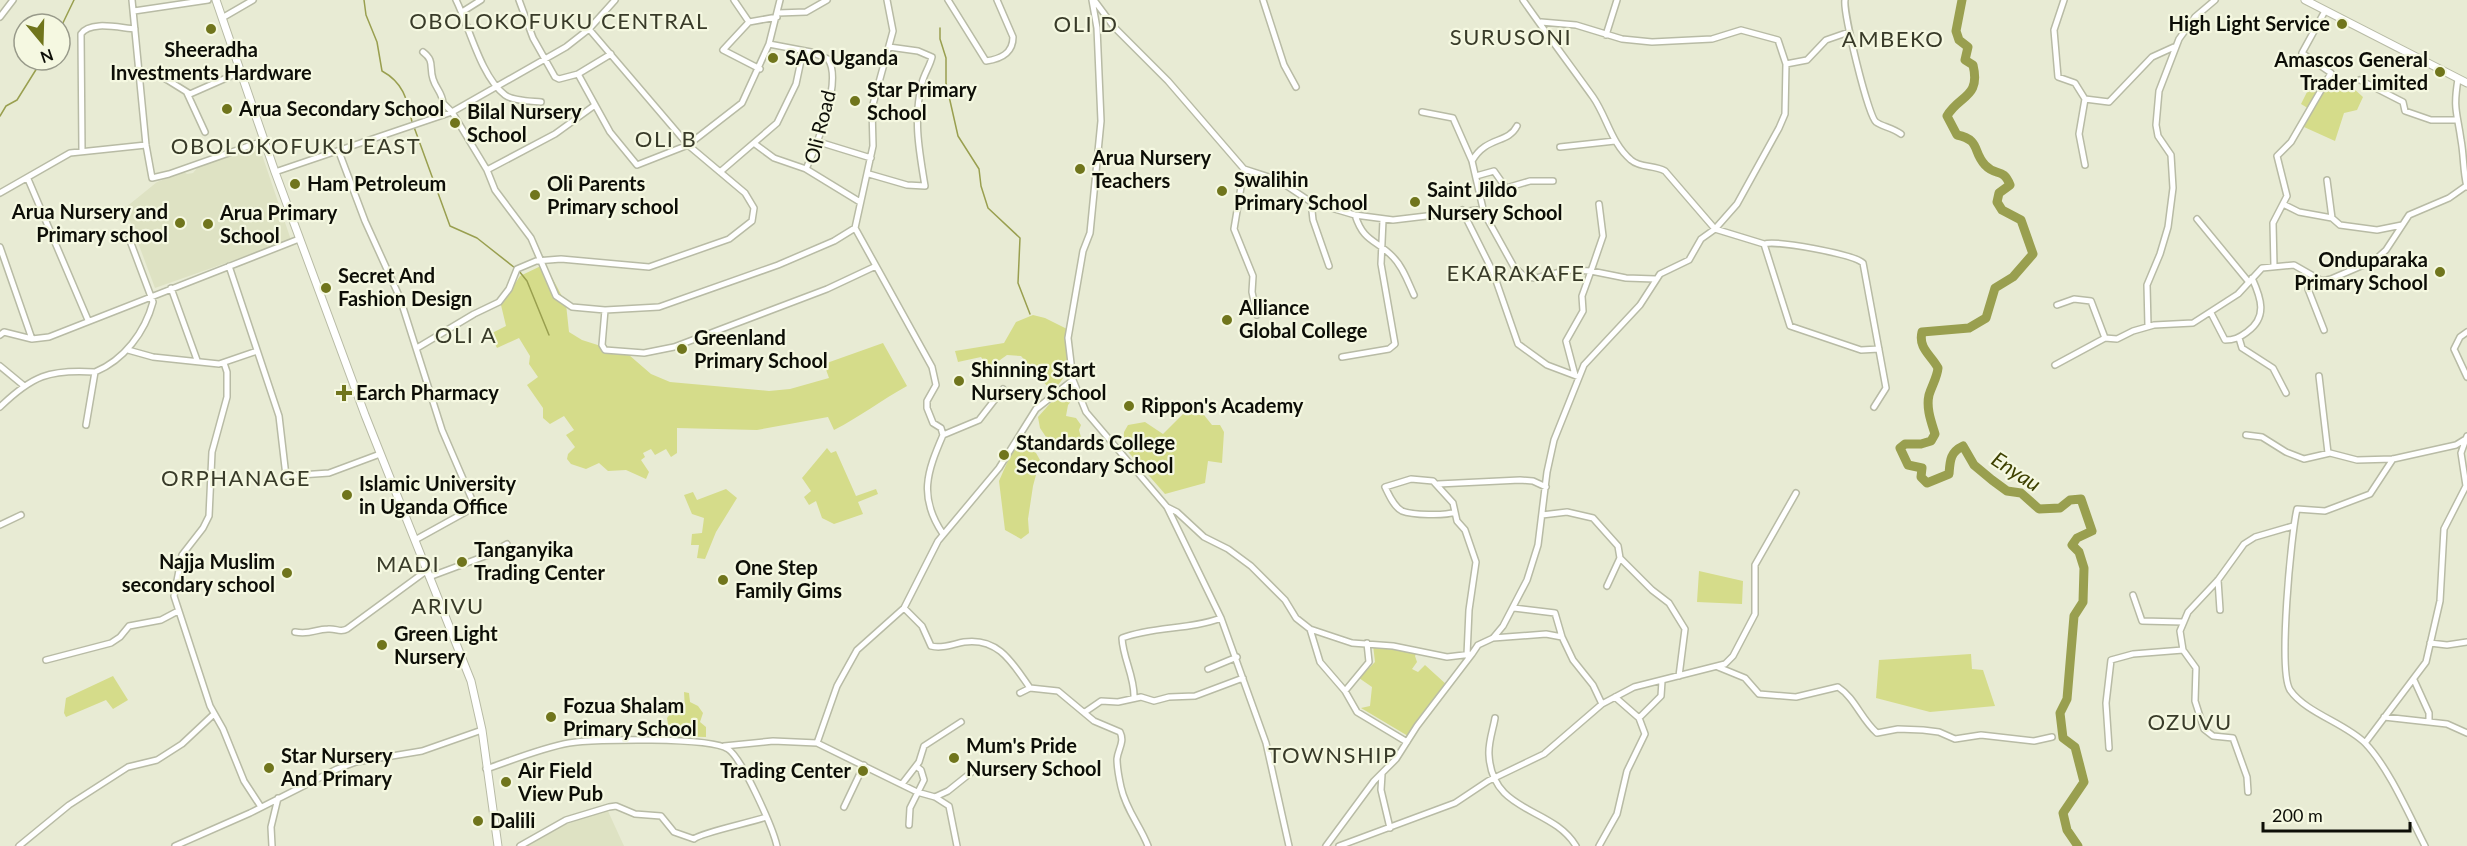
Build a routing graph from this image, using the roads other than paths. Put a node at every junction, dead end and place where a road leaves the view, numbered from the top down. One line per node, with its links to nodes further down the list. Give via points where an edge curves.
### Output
1 (13, 0): 28 (street)
2 (132, 0): 24 (street)
3 (208, 0): 24 (street)
4 (216, 0): 29 (main road)
5 (253, 0): 29 (street)
6 (456, 0): 26 (street)
7 (481, 0): 26 (street)
8 (519, 0): 42 (street, via 525,22)
9 (615, 0): 33 (street)
10 (734, 0): 30 (street)
11 (780, 0): 27 (street)
12 (827, 0): 27 (street, via 806,12)
13 (887, 0): 37 (street, via 893,32)
14 (948, 0): 15 (street, via 986,61 1006,55 1013,44)
15 (997, 0)
16 (1093, 0): 80 (street); 147 (street, via 1101,121 1090,233 1083,251 1068,338)
17 (1263, 0): 52 (street, via 1284,65)
18 (1523, 0): 31 (street)
19 (1617, 0): 35 (street)
20 (1845, 0): 34 (street)
21 (2064, 0): 54 (street, via 2054,30 2058,77 2074,83)
22 (2215, 0): 38 (street, via 2195,17)
23 (2305, 0): 25 (main road)
24 (134, 11): 32 (street)
25 (2325, 11): 48 (main road); 94 (street, via 2302,53 2331,73 2291,142 2277,156 2287,190)
26 (462, 12): 51 (street)
27 (778, 15): 30 (street); 36 (street)
28 (0, 17)
29 (222, 18): 46 (main road)
30 (749, 22): 44 (street, via 723,50)
31 (1541, 22): 35 (street, via 1576,25); 65 (street, via 1594,99)
32 (135, 29): 45 (street); 72 (street, via 93,26 81,33)
33 (589, 29): 41 (street); 42 (street)
34 (1849, 32): 43 (street, via 1826,40 1807,60); 62 (street, via 1875,121)
35 (1606, 35): 43 (street, via 1669,43 1712,39 1744,30 1778,40)
36 (769, 44): 40 (street, Oli Road); 44 (street)
37 (889, 47): 75 (street, via 872,108); 84 (street, via 932,57 922,82 916,117 925,186)
38 (2175, 47): 54 (street, via 2152,57 2109,102); 127 (street, via 2161,83 2155,121 2158,136 2169,151 2173,175 2168,227 2147,285)
39 (423, 51): 57 (street, via 433,64 432,78 442,93 442,101)
40 (803, 51): 66 (street, Oli Road, via 828,59 831,67 831,92); 67 (street, via 798,77 784,111)
41 (611, 54): 47 (street); 69 (street)
42 (545, 60): 47 (street, via 559,79); 51 (street)
43 (1786, 64): 103 (street, via 1785,114 1779,128 1737,204)
44 (760, 69): 69 (street, via 742,103)
45 (139, 70): 53 (street, via 161,76); 68 (street)
46 (240, 72): 53 (street); 64 (main road)
47 (578, 74): 56 (street)
48 (2458, 79): 50 (main road); 59 (street, via 2453,104)
49 (2360, 80): 59 (street, via 2403,102 2405,111 2431,120)
50 (2467, 83)
51 (497, 86): 55 (street, via 509,97); 57 (street)
52 (1296, 87)
53 (187, 93): 61 (street)
54 (2085, 99): 78 (street, via 2079,134)
55 (541, 102)
56 (595, 105): 69 (street, via 610,132 637,165); 81 (street, via 555,134)
57 (452, 112): 73 (street); 81 (street)
58 (1422, 112): 76 (street, via 1453,118)
59 (2455, 120): 63 (street)
60 (1517, 126): 76 (street, via 1506,138 1480,148)
61 (205, 132)
62 (1901, 134)
63 (2461, 140): 70 (street); 77 (street)
64 (263, 141): 68 (street, via 152,178); 82 (main road)
65 (1615, 141): 71 (street); 103 (street, via 1636,164 1665,171)
66 (819, 142): 75 (street); 79 (street, Oli Road)
67 (755, 144): 79 (street, via 774,158); 83 (street)
68 (146, 145): 72 (street)
69 (688, 145): 83 (street)
70 (2467, 146)
71 (1560, 147)
72 (82, 151): 86 (street, via 65,155)
73 (339, 152): 82 (street); 134 (street)
74 (2467, 152): 77 (street)
75 (871, 158): 84 (street)
76 (1472, 161): 85 (street)
77 (2462, 162): 89 (street)
78 (2085, 165)
79 (806, 169): 91 (street, Oli Road)
80 (1244, 169): 92 (street, via 1278,180); 125 (street, via 1234,229 1253,276)
81 (487, 170): 109 (street, via 492,186 531,238)
82 (275, 172): 105 (main road)
83 (720, 172): 109 (street, via 746,194 754,208 752,221 729,238 649,267)
84 (869, 174): 91 (street)
85 (1476, 176): 88 (street, via 1494,171 1506,188 1530,181); 96 (street)
86 (28, 179): 90 (street); 126 (street)
87 (2327, 180): 98 (street)
88 (1553, 181)
89 (2467, 186): 101 (street, via 2414,212)
90 (0, 194)
91 (860, 202): 102 (street)
92 (1311, 202): 97 (street); 113 (street)
93 (1599, 204): 115 (street, via 1603,236)
94 (2285, 205): 98 (street, via 2299,212); 114 (street, via 2273,223)
95 (1462, 210): 96 (street); 100 (street); 144 (street, via 1493,272 1518,345 1547,364)
96 (1484, 213): 115 (street, via 1514,267 1525,277 1569,270)
97 (1355, 216): 100 (street); 108 (street, via 1364,236)
98 (2332, 218): 101 (street, via 2340,225 2377,230)
99 (2197, 219): 117 (street)
100 (1383, 220): 108 (street)
101 (2402, 225): 118 (street, via 2375,260)
102 (855, 228): 112 (street); 123 (street, via 778,265 660,307)
103 (1715, 228): 106 (street); 116 (street, via 1701,239 1689,260)
104 (129, 238): 120 (street)
105 (299, 239): 111 (street); 158 (main road)
106 (1764, 244): 135 (street, via 1790,326 1861,350); 135 (street, via 1792,244 1847,255 1863,263)
107 (0, 247): 110 (street)
108 (1383, 247): 121 (street, via 1399,264); 138 (street, via 1381,264 1395,344 1389,349)
109 (541, 260): 123 (street, via 562,302 576,308); 134 (street, via 517,269 499,302)
110 (2, 262): 133 (street)
111 (229, 266): 119 (street); 137 (street)
112 (876, 266): 123 (street, via 822,291 655,352 605,350); 154 (street, via 932,367 936,385 927,408)
113 (1329, 266)
114 (2274, 266): 117 (street, via 2262,268); 118 (street, via 2294,266)
115 (1592, 271): 116 (street); 144 (street, via 1582,296 1583,311 1566,338)
116 (1655, 279): 144 (street, via 1640,305)
117 (2250, 279): 124 (street, via 2238,294); 132 (street, via 2261,299 2261,315 2252,329)
118 (2322, 281): 128 (street, via 2307,286)
119 (171, 288): 120 (street); 139 (street)
120 (152, 295): 126 (street); 136 (street, via 152,306)
121 (1414, 295)
122 (2057, 305): 131 (street, via 2074,299 2091,301)
123 (605, 310)
124 (2211, 313): 127 (street, via 2187,325); 132 (street, via 2224,339)
125 (1257, 315)
126 (88, 320): 133 (street, via 49,337)
127 (2148, 326): 131 (street, via 2117,339)
128 (2324, 330)
129 (2467, 332): 146 (street, via 2454,349)
130 (0, 334): 133 (street)
131 (2105, 338): 141 (street)
132 (2239, 338): 150 (street, via 2242,348 2273,368)
133 (32, 339)
134 (417, 348): 170 (street, via 442,430 473,506)
135 (1880, 349): 152 (street, via 1886,388)
136 (128, 350): 139 (street, via 153,357); 143 (street)
137 (257, 351): 140 (street); 158 (street, via 279,416 286,476 329,473)
138 (1342, 357)
139 (196, 360): 140 (street)
140 (224, 363): 180 (street, via 227,397 212,452 209,516 182,555 174,596)
141 (2055, 365)
142 (0, 366): 148 (street)
143 (95, 372): 148 (street, via 56,372); 153 (street)
144 (1577, 376): 161 (street, via 1558,425)
145 (2319, 376): 157 (street)
146 (2467, 377)
147 (1073, 380): 163 (street, via 1086,412); 169 (street, via 1036,409 999,468)
148 (22, 385): 151 (street)
149 (1003, 389): 154 (street, via 976,423)
150 (2286, 393)
151 (0, 407)
152 (1874, 407)
153 (86, 425)
154 (943, 435): 169 (street, via 928,469 927,482 934,519)
155 (2246, 435): 157 (street, via 2262,437 2304,459)
156 (2466, 438): 159 (street, via 2457,445); 187 (street, via 2461,453 2466,486 2444,529 2440,601)
157 (2328, 453): 159 (street, via 2357,460)
158 (380, 454): 170 (main road)
159 (2393, 459): 168 (street, via 2370,494 2325,511 2297,509)
160 (1438, 484): 161 (street, via 1520,480); 164 (street); 164 (street, via 1411,479 1385,487 1404,512 1440,516)
161 (1546, 487): 166 (street)
162 (1796, 493): 194 (street, via 1755,565 1756,606 1752,622 1732,656)
163 (1167, 507): 181 (street); 183 (street, via 1204,537 1251,566)
164 (1455, 512): 191 (street, via 1476,562 1468,610)
165 (21, 514): 167 (street)
166 (1542, 514): 172 (street, via 1567,512 1593,518 1618,546); 178 (street, via 1531,567)
167 (0, 525)
168 (2293, 526): 174 (street, via 2250,539); 218 (street, via 2283,661 2286,680 2291,692)
169 (943, 534): 177 (street)
170 (415, 540): 173 (main road)
171 (507, 544): 173 (street, via 483,557)
172 (1620, 558): 175 (street); 196 (street, via 1669,603 1684,625)
173 (428, 574): 184 (street, via 347,629); 213 (main road, via 471,681)
174 (2218, 580): 179 (street); 182 (street)
175 (1607, 586)
176 (2133, 595): 182 (street, via 2142,621)
177 (904, 608): 200 (street, via 922,626 931,646 970,641 991,647 1012,660); 217 (street, via 866,641 848,664)
178 (1514, 608): 185 (street, via 1555,613); 186 (street)
179 (2220, 610)
180 (178, 611): 193 (street, via 160,620 129,626 111,643); 207 (street)
181 (1221, 618): 192 (street); 204 (street, via 1122,638)
182 (2183, 622): 190 (street, via 2179,635)
183 (1310, 629): 189 (street, via 1352,643); 201 (street, via 1320,662)
184 (295, 632)
185 (1562, 637): 186 (street, via 1546,634); 205 (street)
186 (1494, 638): 191 (street, via 1481,643)
187 (2430, 642): 188 (street); 198 (street, via 2424,668)
188 (2467, 642)
189 (1367, 643): 191 (street, via 1447,657); 201 (street, via 1369,662)
190 (2183, 650): 220 (street, via 2111,660 2106,703); 229 (street, via 2196,668 2194,696 2204,729 2213,736 2233,738)
191 (1470, 654): 216 (street)
192 (1237, 657): 195 (street); 197 (street)
193 (46, 660)
194 (1716, 667): 196 (street); 215 (street, via 1745,678 1759,694 1792,697 1838,687 1849,695 1876,733 1923,729 1956,739 1982,735 2034,741)
195 (1208, 669)
196 (1679, 676): 199 (street)
197 (1243, 678): 204 (street, via 1195,696 1154,701); 245 (street, via 1272,763)
198 (2414, 680): 208 (street); 212 (street, via 2429,713)
199 (1662, 681): 203 (street, via 1634,687); 210 (street, via 1659,700)
200 (1030, 688): 202 (street); 206 (street, via 1058,691)
201 (1345, 691): 216 (street, via 1357,712)
202 (1020, 693)
203 (1615, 697): 205 (street); 210 (street)
204 (1134, 698): 206 (street, via 1101,701)
205 (1602, 704): 226 (street, via 1544,754)
206 (1085, 712): 244 (street, via 1095,722 1120,732 1117,766 1121,789)
207 (214, 714): 232 (street, via 244,781); 237 (street, via 182,744 157,760 128,767 69,805)
208 (2384, 717): 212 (street); 218 (street)
209 (1495, 718): 226 (street, via 1489,754)
210 (1639, 718): 249 (street, via 1645,734 1628,771 1617,814)
211 (961, 722): 222 (street, via 924,746)
212 (2429, 722): 214 (street, via 2447,724)
213 (482, 729): 224 (main road); 231 (street, via 422,751 347,765)
214 (2467, 733)
215 (2052, 737)
216 (1407, 742): 225 (street)
217 (818, 743): 219 (street, via 773,741); 221 (street)
218 (2365, 743): 250 (street, via 2389,778)
219 (724, 746): 224 (street, via 668,741 579,742); 234 (street, via 736,756)
220 (2109, 748)
221 (864, 765): 227 (street); 233 (street)
222 (916, 766): 227 (street); 228 (street, via 924,778)
223 (1004, 768): 230 (street, via 971,772)
224 (486, 769): 240 (main road)
225 (1382, 774): 236 (street, via 1381,790); 246 (street)
226 (1496, 778): 236 (street, via 1455,803); 248 (street, via 1512,802 1559,827)
227 (902, 784): 228 (street)
228 (917, 792): 230 (street); 235 (street, via 908,815)
229 (2248, 792)
230 (935, 797): 243 (street, via 949,806)
231 (278, 798): 232 (street); 239 (street, via 271,827)
232 (261, 807): 238 (street)
233 (844, 807)
234 (766, 817): 241 (street, via 694,839 674,832 661,816 635,814 616,806 566,820); 242 (street)
235 (909, 825)
236 (1390, 828): 247 (street)
237 (19, 846)
238 (175, 846)
239 (272, 846)
240 (498, 846)
241 (520, 846)
242 (777, 846)
243 (957, 846)
244 (1148, 846)
245 (1289, 846)
246 (1326, 846)
247 (1341, 846)
248 (1576, 846)
249 (1599, 846)
250 (2425, 846)

